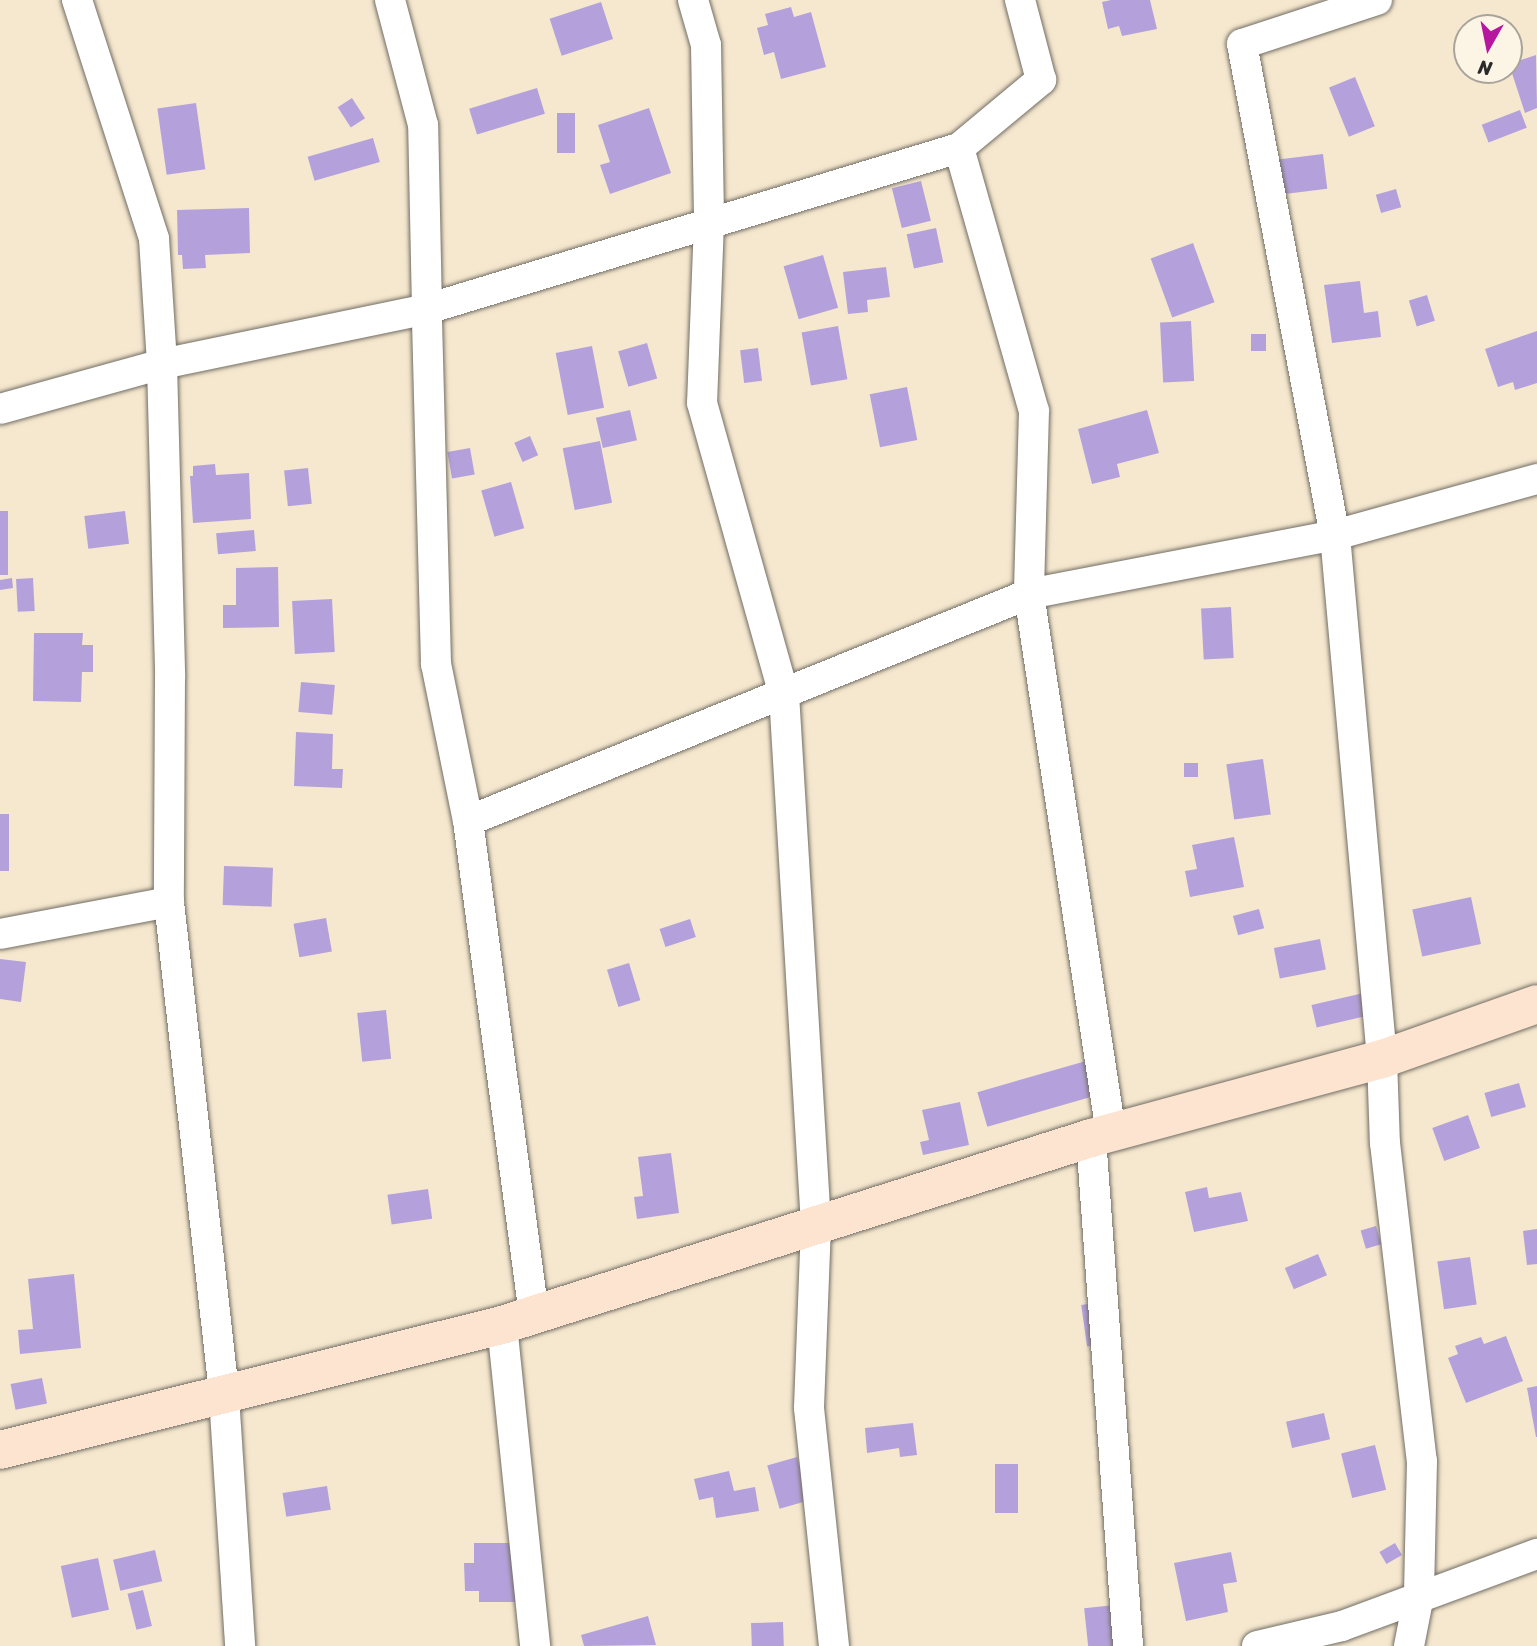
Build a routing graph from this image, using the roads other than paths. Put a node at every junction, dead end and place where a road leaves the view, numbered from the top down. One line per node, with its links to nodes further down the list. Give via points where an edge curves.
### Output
1 (77, 0): 9 (street, via 154,239)
2 (390, 0): 8 (street, via 423,125)
3 (693, 0): 7 (street, via 706,45)
4 (1020, 0): 6 (street, via 1041,80)
5 (1377, 0): 12 (street, via 1242,44)
6 (959, 148): 7 (street); 13 (street, via 1034,411)
7 (709, 222): 8 (street); 14 (street, via 702,403)
8 (427, 309): 9 (street); 15 (street, via 436,664)
9 (162, 364): 10 (street); 16 (street, via 170,678)
10 (0, 409)
11 (1537, 479): 12 (street)
12 (1335, 535): 13 (street); 19 (street)
13 (1029, 594): 14 (street); 20 (street)
14 (784, 694): 15 (street); 21 (street)
15 (468, 821): 22 (street)
16 (169, 902): 17 (street); 23 (street)
17 (0, 934)
18 (1537, 1004): 19 (street)
19 (1382, 1059): 20 (street); 26 (street, via 1385,1143 1422,1461)
20 (1101, 1136): 21 (street); 30 (street)
21 (816, 1225): 22 (street); 29 (street, via 809,1408)
22 (518, 1320): 23 (street); 28 (street)
23 (224, 1396): 24 (street); 27 (street)
24 (0, 1450)
25 (1537, 1554): 26 (street)
26 (1419, 1595): 31 (street, via 1342,1626); 32 (street)
27 (240, 1646)
28 (535, 1646)
29 (834, 1646)
30 (1128, 1646)
31 (1257, 1646)
32 (1409, 1646)

